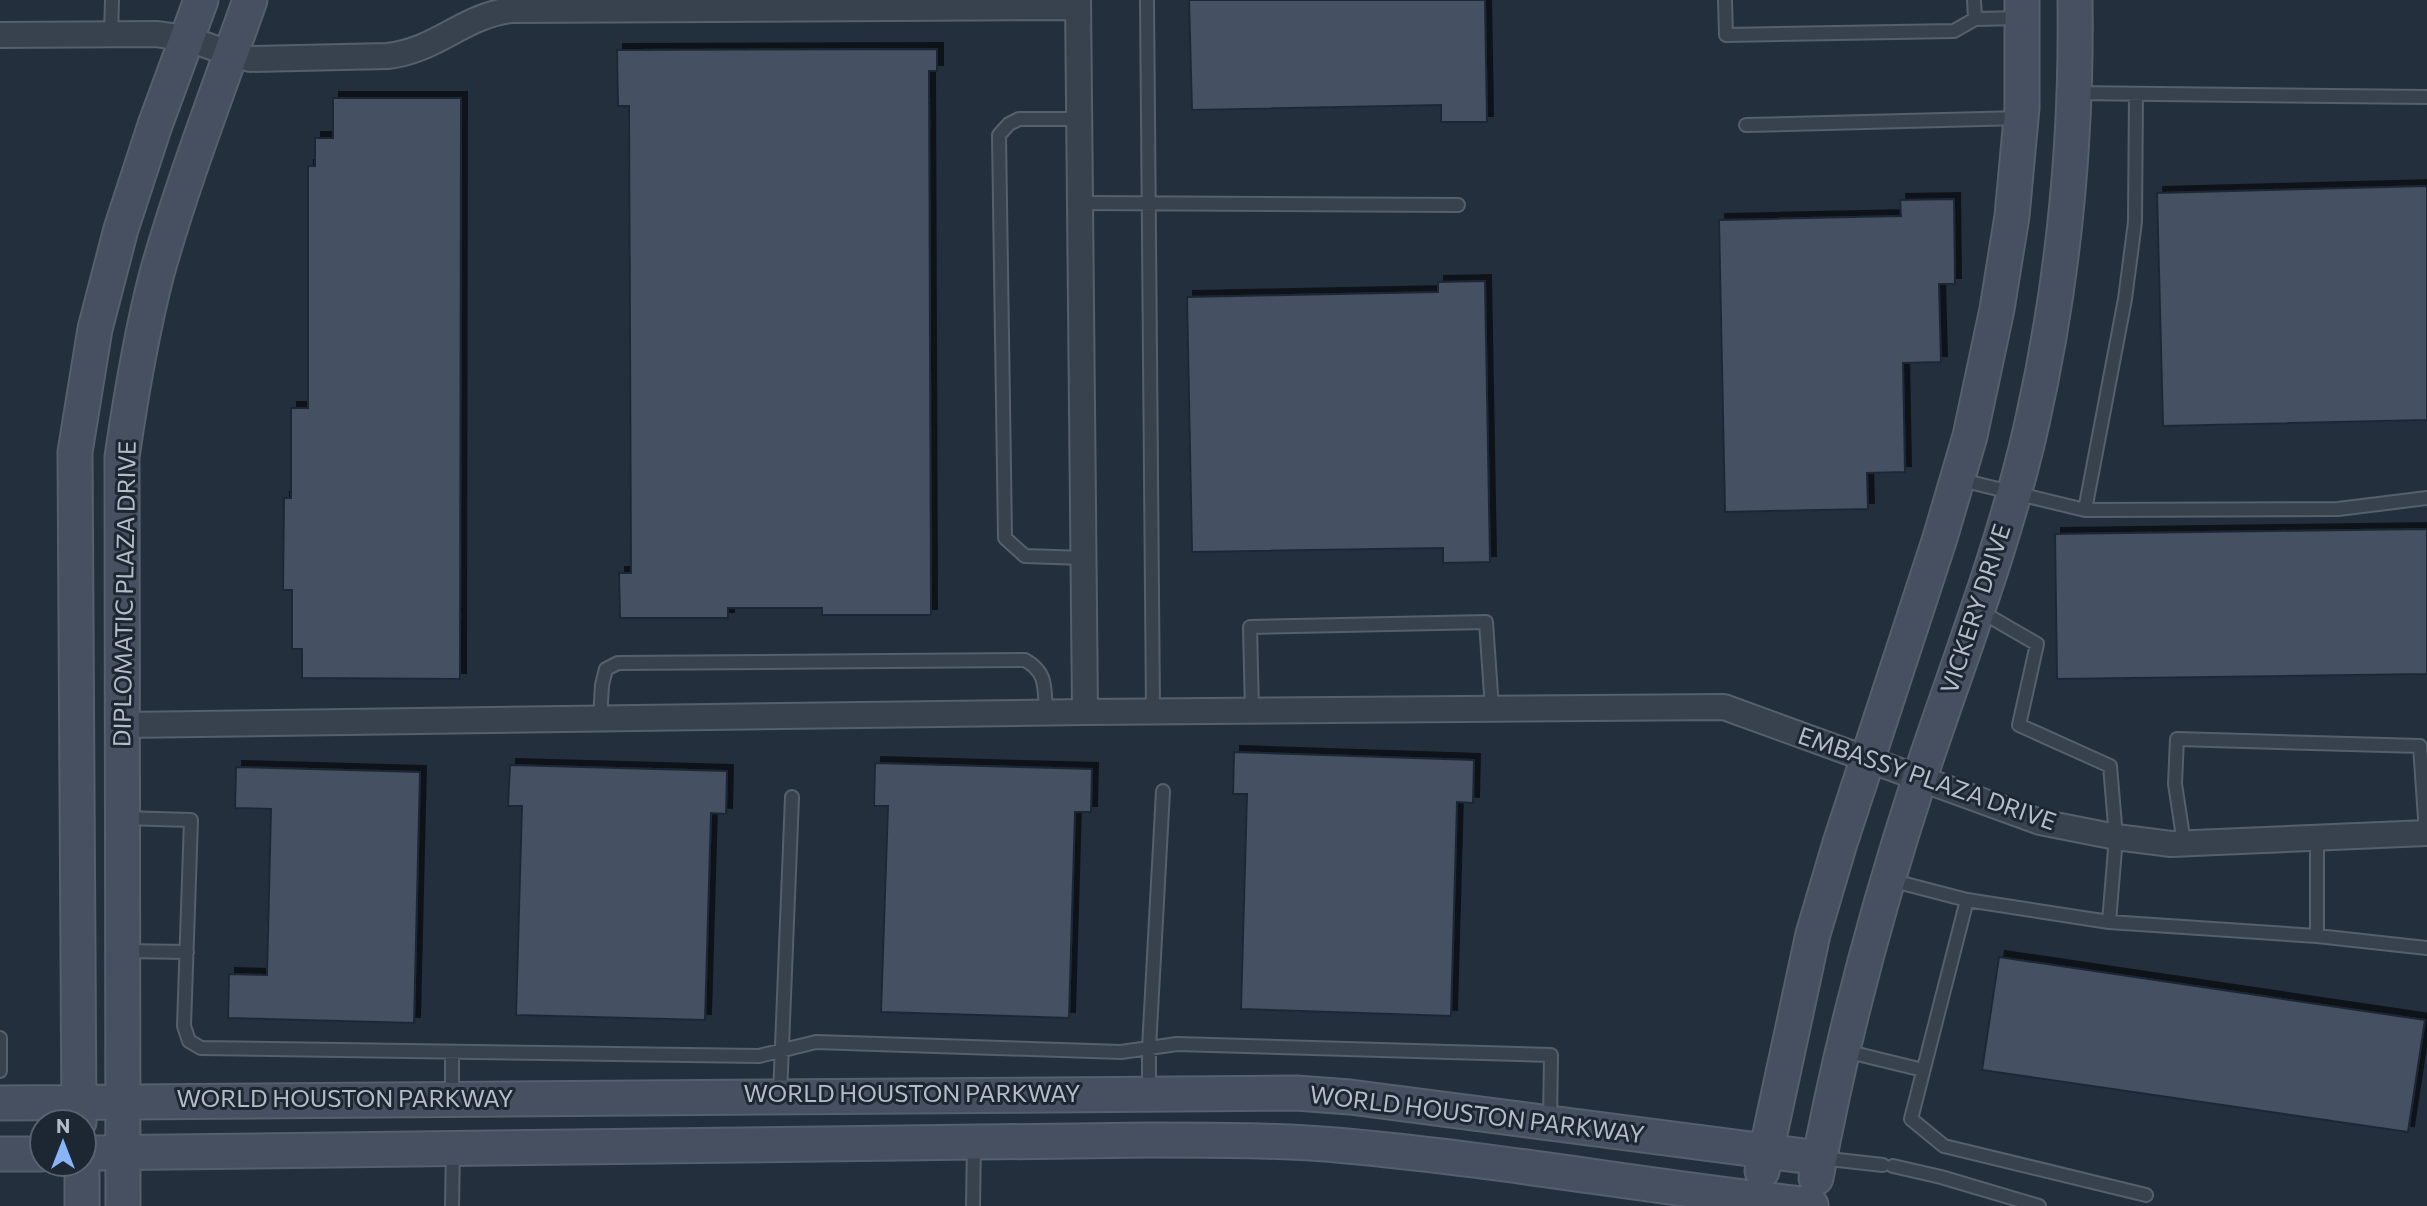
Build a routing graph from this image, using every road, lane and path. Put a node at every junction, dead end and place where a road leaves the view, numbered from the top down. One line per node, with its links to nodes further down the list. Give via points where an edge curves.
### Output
1 (112, 0): 11 (lane)
2 (201, 0): 13 (street, DIPLOMATIC PLAZA DRIVE)
3 (250, 0): 14 (street, DIPLOMATIC PLAZA DRIVE)
4 (1147, 0): 21 (lane)
5 (1725, 0): 10 (lane, via 1726,35 1954,31)
6 (1974, 0): 10 (lane)
7 (2075, 0): 15 (street, VICKERY DRIVE)
8 (1078, 3): 14 (street, via 511,10 476,19 405,54 250,59); 19 (street)
9 (2022, 9): 10 (lane); 18 (street)
10 (1975, 19)
11 (111, 34): 12 (street); 13 (street)
12 (0, 35)
13 (187, 38): 14 (street); 24 (street, DIPLOMATIC PLAZA DRIVE, via 121,229 95,329)
14 (231, 54): 25 (street, DIPLOMATIC PLAZA DRIVE, via 157,274 137,358)
15 (2073, 93): 16 (lane); 27 (street, VICKERY DRIVE, via 2059,271 2032,424)
16 (2136, 94): 17 (lane); 29 (lane, via 2136,222)
17 (2427, 97)
18 (2022, 118): 20 (lane); 26 (street, via 1997,309)
19 (1079, 119): 22 (street); 30 (lane, via 1019,119 999,135 1005,538 1025,556)
20 (1746, 125)
21 (1149, 202): 22 (lane); 23 (lane); 33 (lane)
22 (1080, 203): 30 (street)
23 (1458, 205)
24 (75, 452): 25 (street); 45 (street, DIPLOMATIC PLAZA DRIVE)
25 (122, 457): 38 (street, DIPLOMATIC PLAZA DRIVE)
26 (1957, 479): 27 (lane); 40 (street)
27 (2013, 492): 29 (lane); 31 (street, VICKERY DRIVE)
28 (2427, 498): 29 (lane, via 2338,509)
29 (2085, 510)
30 (1083, 558): 35 (street)
31 (1978, 610): 41 (street, VICKERY DRIVE); 47 (lane, via 2037,645 2019,725 2110,766)
32 (1492, 709): 34 (street); 34 (lane, via 1486,622 1250,627); 40 (street, EMBASSY PLAZA DRIVE, via 1724,707)
33 (1153, 711): 34 (street); 35 (street)
34 (1252, 711)
35 (1085, 712): 36 (street)
36 (1046, 713): 37 (street); 37 (lane, via 1044,679 1037,667 1025,660 618,663 606,669)
37 (600, 719): 38 (street)
38 (122, 725): 44 (street, DIPLOMATIC PLAZA DRIVE)
39 (2424, 746): 46 (lane); 49 (lane, via 2177,739 2175,784)
40 (1869, 760): 41 (street, EMBASSY PLAZA DRIVE); 78 (street, via 1813,934)
41 (1920, 779): 47 (street, EMBASSY PLAZA DRIVE, via 2040,822); 50 (street, VICKERY DRIVE)
42 (1163, 791): 58 (lane)
43 (792, 797): 59 (lane)
44 (123, 818): 45 (street); 55 (street, DIPLOMATIC PLAZA DRIVE); 56 (lane, via 191,820)
45 (76, 819): 70 (street, DIPLOMATIC PLAZA DRIVE)
46 (2427, 833): 48 (street, EMBASSY PLAZA DRIVE)
47 (2116, 837): 49 (street, EMBASSY PLAZA DRIVE); 52 (lane)
48 (2317, 838): 49 (street, EMBASSY PLAZA DRIVE); 53 (lane)
49 (2184, 843)
50 (1888, 879): 51 (lane); 60 (street, VICKERY DRIVE)
51 (1967, 900): 52 (lane); 62 (lane)
52 (2109, 922): 53 (lane)
53 (2317, 936): 54 (lane)
54 (2427, 948)
55 (123, 951): 56 (lane); 67 (street, DIPLOMATIC PLAZA DRIVE)
56 (187, 952): 61 (lane, via 184,1026 189,1041 201,1048)
57 (0, 1038): 63 (lane)
58 (1149, 1048): 59 (lane, via 1121,1052 816,1042); 64 (lane); 73 (lane, via 1177,1044 1551,1055)
59 (782, 1050): 61 (lane, via 759,1056); 65 (lane)
60 (1842, 1050): 62 (lane); 84 (street, VICKERY DRIVE)
61 (452, 1052): 66 (lane)
62 (1923, 1070): 86 (lane, via 1911,1119 1944,1146)
63 (0, 1072)
64 (1149, 1093): 65 (street, WORLD HOUSTON PARKWAY); 72 (street, WORLD HOUSTON PARKWAY, via 1296,1093); 74 (street)
65 (780, 1096): 66 (street, WORLD HOUSTON PARKWAY); 76 (street)
66 (452, 1098): 67 (street, WORLD HOUSTON PARKWAY); 77 (street)
67 (123, 1101): 71 (street, WORLD HOUSTON PARKWAY); 80 (street, DIPLOMATIC PLAZA DRIVE)
68 (0, 1103): 69 (street, WORLD HOUSTON PARKWAY)
69 (43, 1108)
70 (78, 1108)
71 (94, 1108)
72 (1443, 1109): 73 (street, WORLD HOUSTON PARKWAY); 83 (street)
73 (1550, 1122): 78 (street, WORLD HOUSTON PARKWAY)
74 (1150, 1140): 75 (street, WORLD HOUSTON PARKWAY); 83 (street, WORLD HOUSTON PARKWAY, via 1344,1146)
75 (974, 1142): 76 (street, WORLD HOUSTON PARKWAY); 91 (lane)
76 (781, 1145): 77 (street, WORLD HOUSTON PARKWAY)
77 (453, 1149): 80 (street, WORLD HOUSTON PARKWAY); 90 (lane)
78 (1766, 1151): 84 (street, WORLD HOUSTON PARKWAY); 87 (street)
79 (98, 1153): 80 (street, WORLD HOUSTON PARKWAY)
80 (122, 1153): 89 (street, DIPLOMATIC PLAZA DRIVE)
81 (0, 1154): 82 (street)
82 (28, 1154)
83 (1439, 1156): 87 (street, WORLD HOUSTON PARKWAY)
84 (1819, 1158): 92 (street, VICKERY DRIVE); 93 (lane, via 1941,1177)
85 (82, 1178): 88 (street)
86 (2146, 1195)
87 (1757, 1203): 92 (street, WORLD HOUSTON PARKWAY)
88 (82, 1206)
89 (123, 1206)
90 (452, 1206)
91 (973, 1206)
92 (1811, 1206)
93 (2039, 1206)

